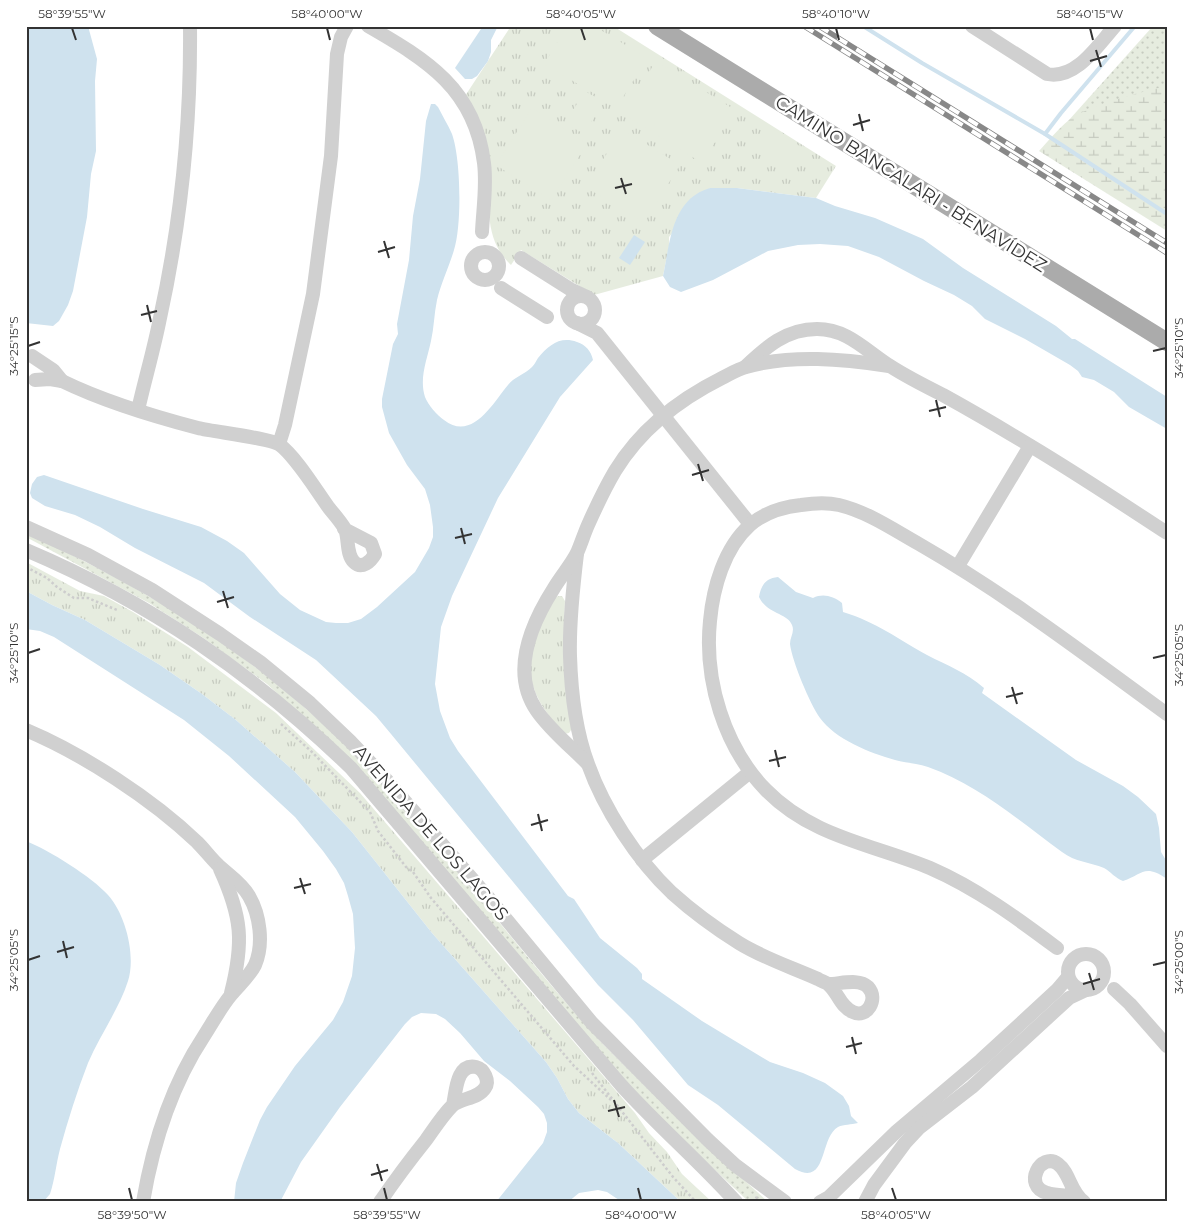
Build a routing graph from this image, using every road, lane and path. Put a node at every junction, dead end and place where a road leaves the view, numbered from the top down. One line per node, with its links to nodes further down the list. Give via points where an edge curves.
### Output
1 (190, 26): 25 (street, via 190,81 179,214 161,316)
2 (347, 26): 27 (street, via 337,54 331,156 312,294)
3 (368, 26): 7 (street, via 437,70 472,118 485,164)
4 (656, 26): 19 (main road, CAMINO BANCALARI - BENAVÍDEZ)
5 (972, 26): 6 (street, via 1056,76 1070,71 1086,58)
6 (1115, 26)
7 (482, 232): 8 (street); 10 (street)
8 (493, 254): 10 (street, via 481,252); 11 (street, via 500,264)
9 (521, 258): 14 (street)
10 (472, 260): 12 (street, via 473,274)
11 (498, 273): 12 (street, via 488,280); 13 (street)
12 (480, 279): 13 (street)
13 (501, 288): 16 (street)
14 (570, 294): 15 (street, via 587,297 594,303); 17 (street, via 568,313)
15 (595, 311): 17 (street, via 589,321); 18 (street)
16 (547, 317)
17 (577, 323): 18 (street)
18 (600, 338): 26 (street)
19 (1167, 342)
20 (29, 355): 23 (street, via 53,370); 24 (street, via 36,360 39,370)
21 (889, 366): 22 (street, via 821,359); 22 (street, via 849,336 817,329 784,336); 28 (street)
22 (745, 367): 26 (street, via 691,394)
23 (62, 382): 24 (street, via 50,378); 25 (street)
24 (29, 384)
25 (138, 410): 27 (street, via 200,428)
26 (663, 416): 29 (street); 34 (street, via 616,470)
27 (279, 444): 31 (street, via 297,463)
28 (1030, 446): 32 (street); 35 (street)
29 (750, 524): 35 (street, via 788,507 816,502 837,504 878,520); 42 (street, via 739,537 719,577 708,634 710,667 722,718)
30 (26, 527): 67 (street, AVENIDA DE LOS LAGOS, via 88,555 152,590 228,639 310,703 384,777 598,1029 735,1165)
31 (344, 528)
32 (1167, 533)
33 (26, 550): 65 (street, AVENIDA DE LOS LAGOS, via 132,601 192,638 269,694 328,746 621,1085)
34 (577, 554): 41 (street, via 570,654 576,711); 41 (street, via 541,611 528,642 524,670 536,710)
35 (958, 566): 38 (street)
36 (26, 568): 37 (path, via 42,575 74,598 88,598)
37 (119, 611)
38 (1167, 714)
39 (280, 723): 43 (path)
40 (26, 730): 46 (street, via 125,785 167,816)
41 (587, 763): 45 (street, via 604,800)
42 (750, 772): 45 (street); 49 (street, via 785,807 804,819 837,836 948,876 986,898)
43 (370, 812): 44 (path); 48 (path, via 378,831)
44 (376, 819)
45 (642, 860): 53 (street, via 671,892 740,944)
46 (219, 865): 56 (street, via 237,916 240,939); 56 (street, via 249,895 259,929 255,965)
47 (418, 867): 48 (path)
48 (413, 872): 60 (path, via 431,898 574,1066)
49 (1057, 948): 50 (street); 52 (street, via 1066,961)
50 (1084, 954): 51 (street, via 1096,957); 52 (street, via 1073,958)
51 (1103, 966): 54 (street, via 1102,978); 55 (street)
52 (1068, 973): 54 (street, via 1074,986); 68 (street, via 1057,990 896,1130 829,1197)
53 (828, 984)
54 (1090, 989): 55 (street); 69 (street, via 1070,998 972,1087 919,1128 874,1185)
55 (1114, 989): 57 (street)
56 (230, 996): 62 (street, via 189,1062 174,1093 148,1171)
57 (1167, 1046)
58 (590, 1071): 60 (path)
59 (453, 1105): 63 (street)
60 (618, 1106): 64 (path)
61 (758, 1196): 66 (path)
62 (143, 1202)
63 (380, 1202)
64 (696, 1202)
65 (736, 1202)
66 (752, 1202)
67 (785, 1202)
68 (820, 1202)
69 (865, 1202)

